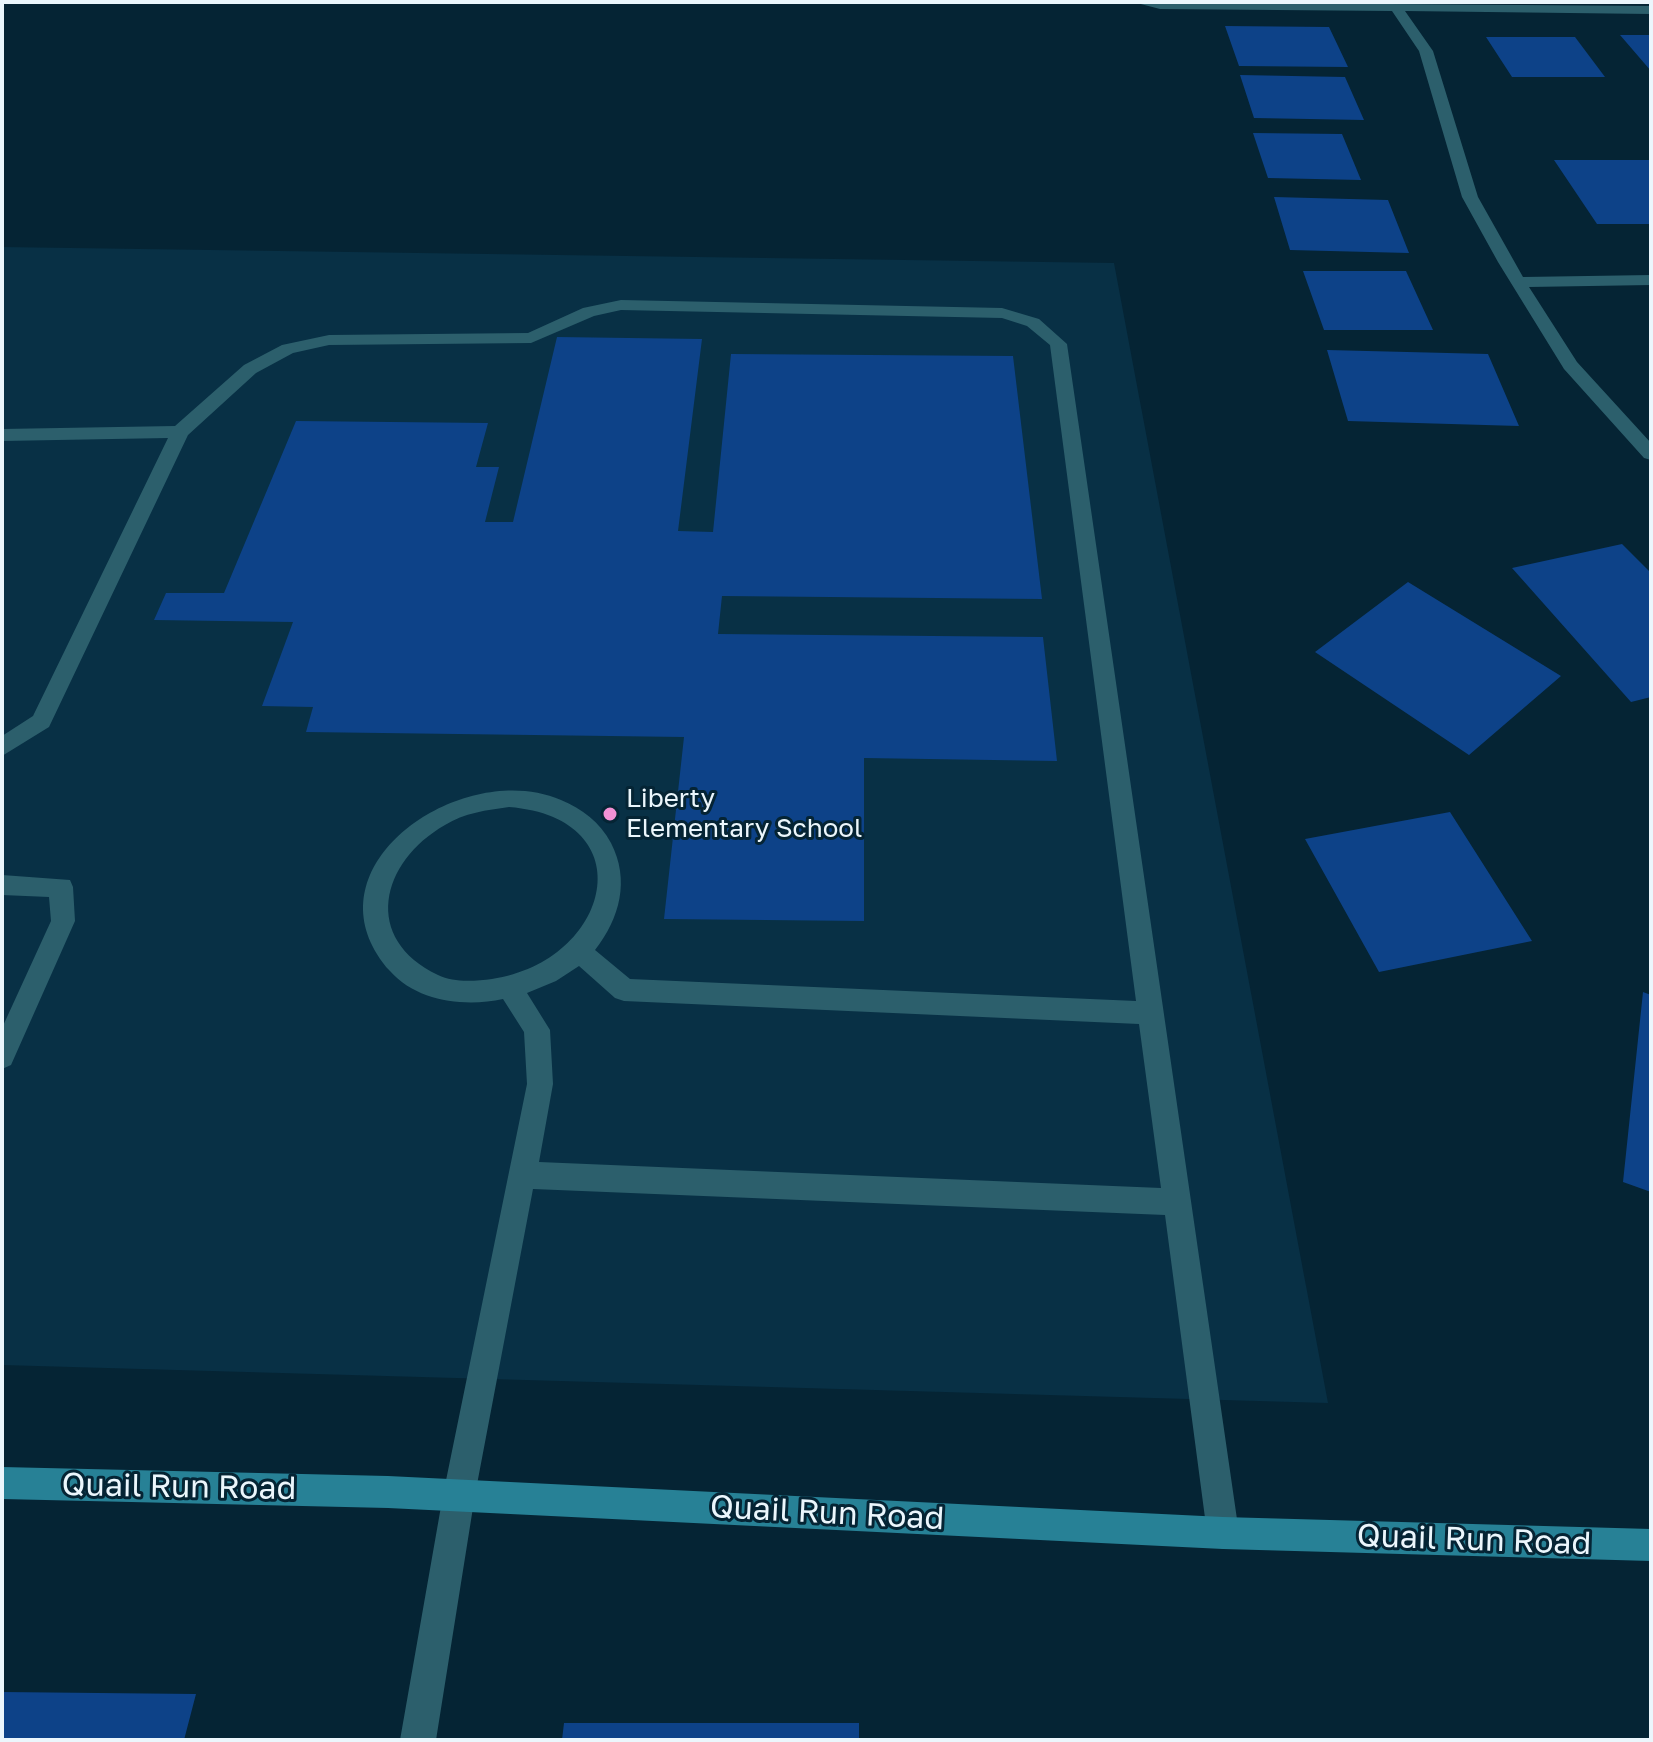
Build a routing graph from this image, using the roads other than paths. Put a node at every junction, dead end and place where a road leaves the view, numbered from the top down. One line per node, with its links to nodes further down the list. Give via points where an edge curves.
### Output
1 (1139, 2): 2 (street)
2 (1396, 8): 3 (street); 5 (street, via 1426,51 1470,197)
3 (1651, 10)
4 (1651, 280): 5 (street)
5 (1519, 282): 8 (street, via 1570,365)
6 (180, 432): 7 (street); 9 (street, via 41,721); 13 (street, via 250,369 288,349 329,340 531,338 589,312 621,305 1002,313 1045,328 1058,344)
7 (2, 435)
8 (1651, 454)
9 (2, 747)
10 (2, 885): 14 (street, via 61,887 63,921)
11 (579, 951): 12 (street, via 547,973); 12 (street, via 601,922 611,892 609,862 596,835 573,815 543,802 509,798 470,804 434,819 403,844 382,874 374,907 380,939 401,967 432,985 470,992); 13 (street, via 624,990)
12 (510, 988): 15 (street, via 537,1030 540,1084)
13 (1150, 1013): 16 (street)
14 (2, 1057)
15 (524, 1175): 16 (street); 18 (street)
16 (1175, 1202): 19 (street)
17 (2, 1483): 18 (street, Quail Run Road)
18 (459, 1495): 19 (street, Quail Run Road); 21 (street)
19 (1223, 1533): 20 (street, Quail Run Road)
20 (1651, 1545)
21 (418, 1740)

